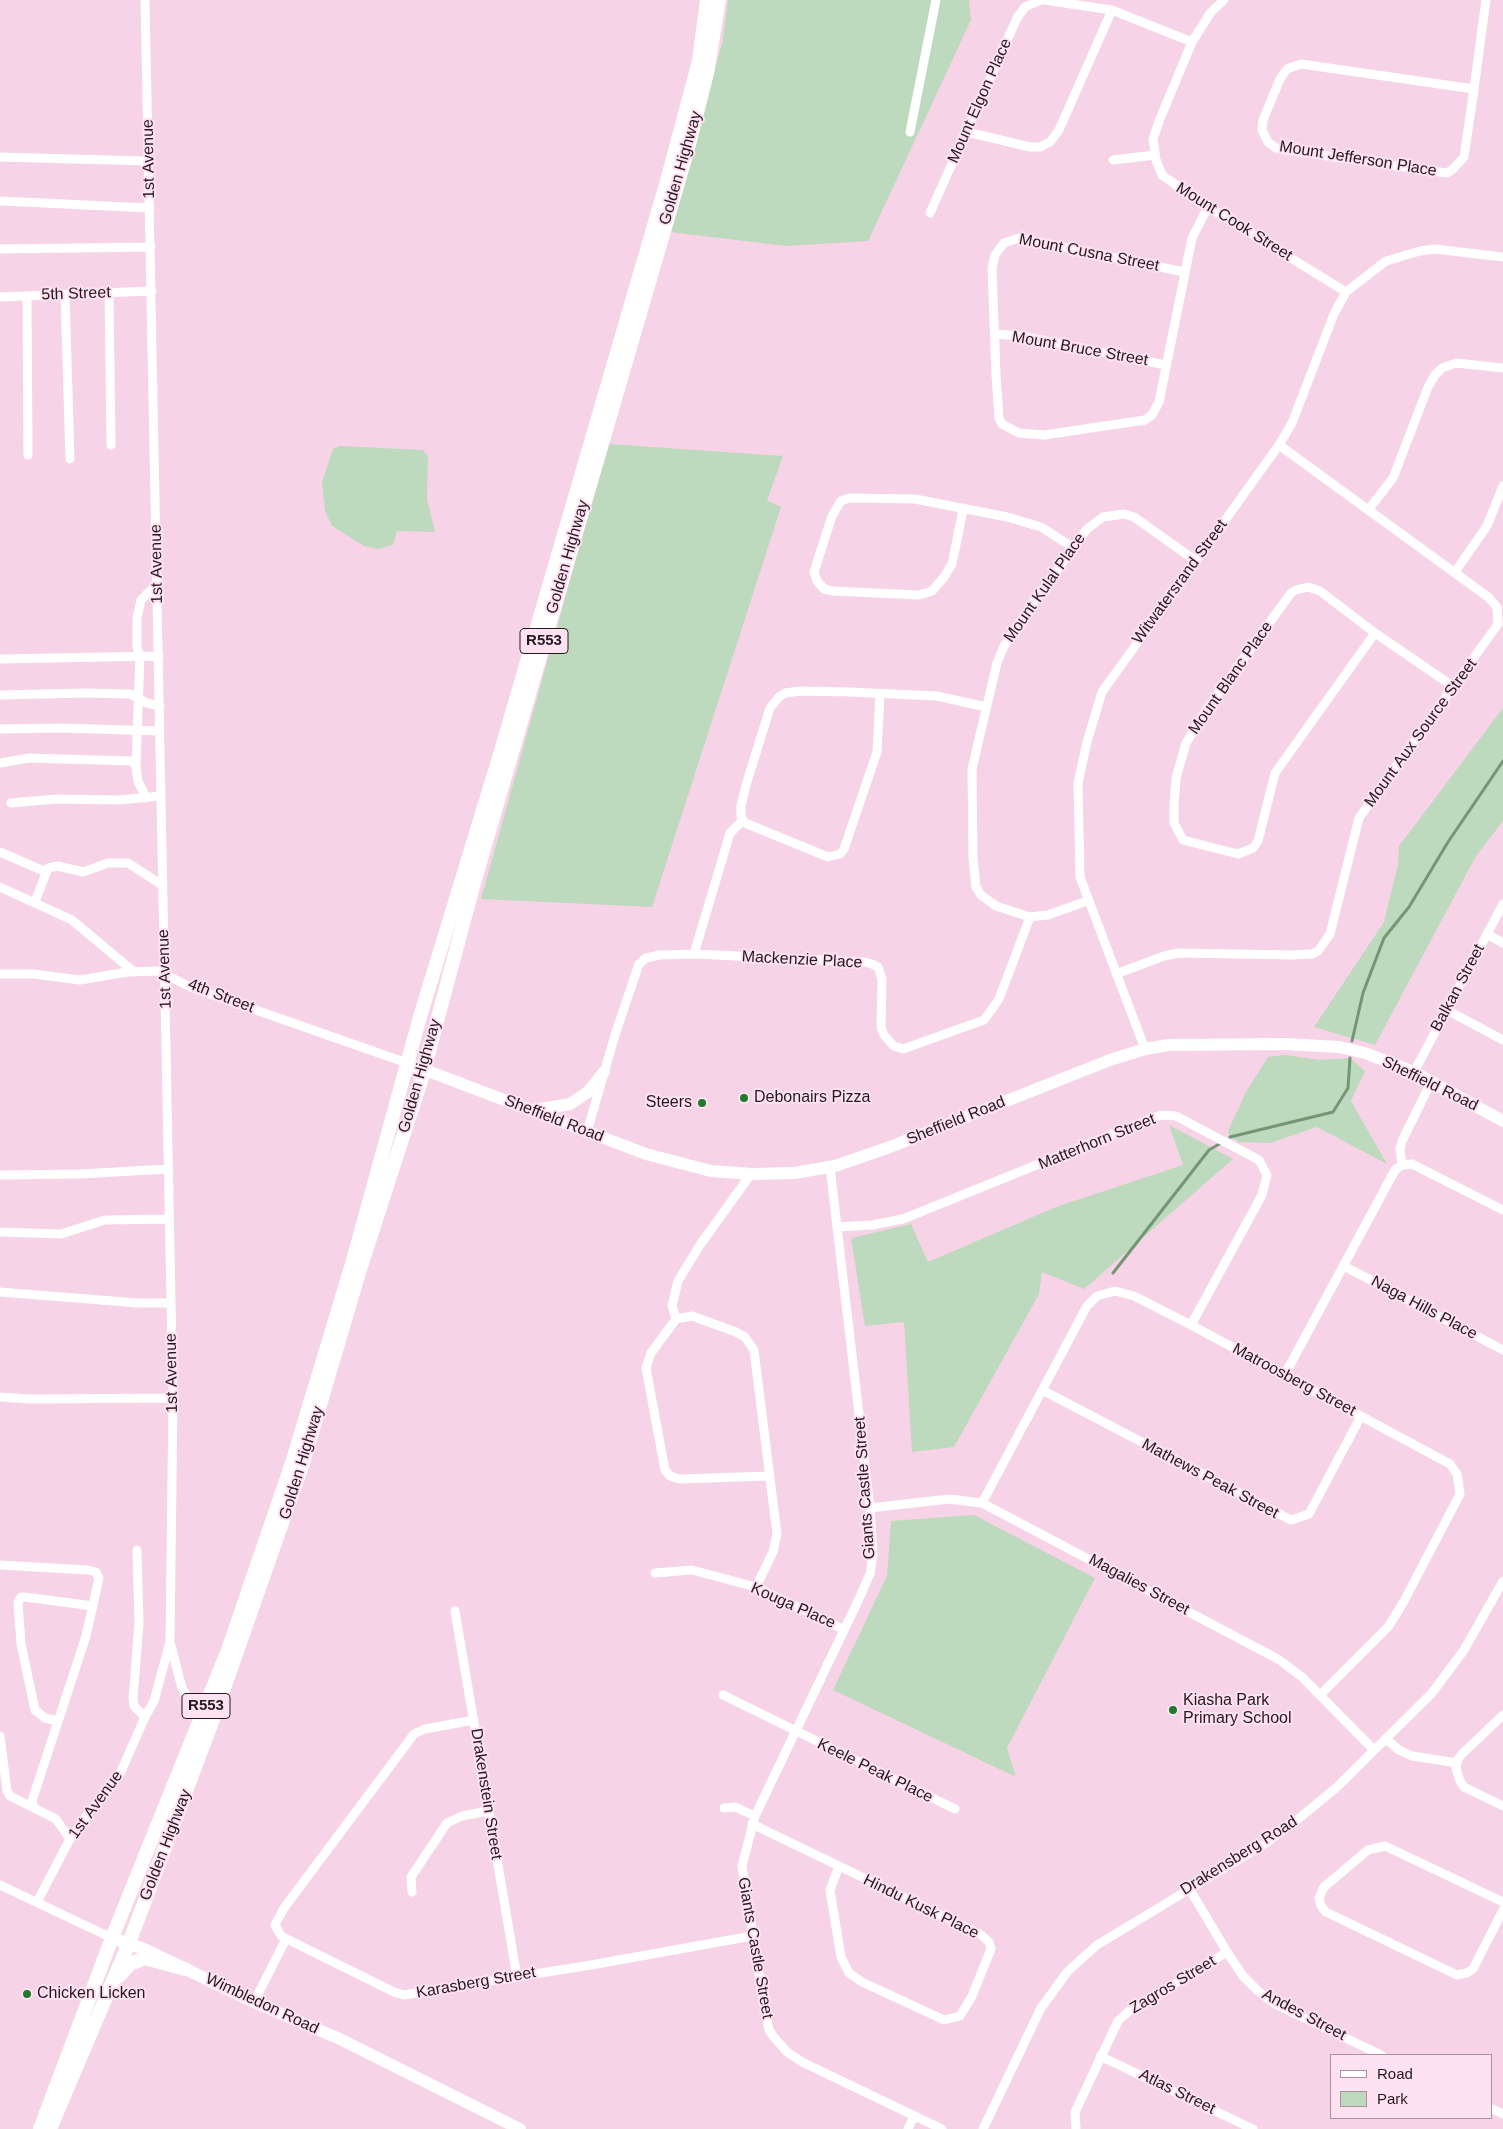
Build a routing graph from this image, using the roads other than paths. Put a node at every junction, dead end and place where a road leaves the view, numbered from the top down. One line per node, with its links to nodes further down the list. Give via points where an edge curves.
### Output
1 (145, 0): 16 (street, 1st Avenue)
2 (707, 0): 82 (main road, Golden Highway / R553, via 699,61 667,181)
3 (720, 0): 83 (main road, Golden Highway / R553, via 707,73 686,152)
4 (936, 0): 11 (street)
5 (1040, 0): 8 (street, Mount Elgon Place); 12 (street, Mount Elgon Place, via 1024,7 1016,18)
6 (1224, 0): 9 (street, Mount Cook Street, via 1210,12)
7 (1486, 0): 10 (street, Mount Jefferson Place)
8 (1112, 10): 9 (street, Mount Elgon Place); 12 (street, via 1059,130 1050,142 1030,147)
9 (1192, 42): 13 (street, Mount Cook Street, via 1160,119 1154,139)
10 (1474, 89): 10 (street, Mount Jefferson Place, via 1464,157 1447,173 1276,148 1262,130 1280,79 1287,69 1301,64)
11 (910, 132)
12 (967, 132): 20 (street, Mount Elgon Place)
13 (1156, 155): 15 (street); 18 (street, Mount Cook Street, via 1162,175)
14 (0, 157): 16 (street)
15 (1114, 160)
16 (148, 161): 19 (street, 1st Avenue)
17 (0, 201): 19 (street)
18 (1208, 207): 24 (street, Mount Cusna Street, via 1192,238); 26 (street, Mount Cook Street)
19 (150, 208): 21 (street, 1st Avenue)
20 (930, 213)
21 (151, 247): 22 (street); 25 (street, 1st Avenue)
22 (0, 249)
23 (1503, 257): 26 (street, Witwatersrand Street, via 1436,249 1401,255 1371,271)
24 (1184, 272): 31 (street, Mount Cusna Street, via 1013,238 999,248 993,261); 32 (street, Mount Cusna Street)
25 (152, 291): 27 (street, 5th Street); 44 (street, 1st Avenue)
26 (1346, 292): 35 (street, Witwatersrand Street)
27 (109, 294): 28 (street, 5th Street); 34 (street)
28 (65, 295): 30 (street, 5th Street); 37 (street)
29 (0, 296): 30 (street, 5th Street)
30 (27, 296): 36 (street)
31 (995, 334): 32 (street, Mount Bruce Street, via 1021,336); 32 (street, Mount Cusna Street, via 999,418 1008,429 1019,433 1044,435 1145,420 1157,408)
32 (1166, 365)
33 (1503, 368): 39 (street, via 1456,363 1434,375 1393,478)
34 (111, 445)
35 (1280, 445): 39 (street, Mount Aux Source Street); 42 (street, Witwatersrand Street)
36 (28, 455)
37 (70, 459)
38 (1503, 486): 43 (street, via 1487,526)
39 (1368, 509): 43 (street, Mount Aux Source Street)
40 (963, 510): 40 (street, via 915,499 844,499 832,516 814,572 816,581 833,591 919,595 932,590 952,564); 41 (street, via 1032,523)
41 (1074, 548): 42 (street, Mount Kulal Place, via 1095,521 1113,514 1124,514 1134,517); 54 (street, Mount Kulal Place, via 1004,646)
42 (1196, 561): 68 (street, Witwatersrand Street, via 1124,660 1098,702 1078,783 1080,877)
43 (1455, 572): 49 (street, Mount Aux Source Street, via 1488,597 1497,607 1499,620 1490,639)
44 (158, 584): 46 (street, via 142,600 139,608 136,634); 47 (street, 1st Avenue)
45 (1375, 633): 45 (street, Mount Blanc Place, via 1320,591 1308,587 1291,593 1186,743 1176,778 1174,804 1174,823 1183,840 1238,854 1251,851 1258,841 1275,773); 49 (street, Mount Blanc Place)
46 (140, 656): 47 (street); 48 (street); 52 (street)
47 (159, 656): 53 (street, 1st Avenue)
48 (0, 659)
49 (1454, 687): 78 (street, Mount Aux Source Street, via 1359,818 1330,934 1318,951 1293,955 1178,954)
50 (880, 694): 54 (street, via 937,696); 63 (street, via 791,691 779,697 770,708 746,785 741,806); 63 (street, via 877,752 840,854 828,857 808,850)
51 (0, 696): 52 (street, via 87,692 130,694)
52 (139, 698): 53 (street); 56 (street)
53 (160, 706): 57 (street, 1st Avenue)
54 (986, 707): 71 (street, Mount Kulal Place, via 972,769 975,882 980,896 986,900)
55 (0, 729): 56 (street)
56 (138, 730): 57 (street); 59 (street)
57 (160, 731): 60 (street, 1st Avenue)
58 (0, 763): 59 (street, via 29,758 124,760 132,761)
59 (136, 766): 61 (street, via 138,781)
60 (161, 796): 61 (street); 66 (street, 1st Avenue)
61 (146, 798): 62 (street)
62 (12, 803)
63 (743, 820): 74 (street, via 730,833)
64 (0, 852): 65 (street)
65 (46, 872): 66 (street, via 58,866 77,872 108,863 128,862); 69 (street)
66 (162, 885): 77 (street, 1st Avenue)
67 (0, 887): 69 (street)
68 (1087, 901): 71 (street, Mount Kulal Place, via 1048,915); 78 (street, Witwatersrand Street)
69 (35, 902): 75 (street, via 72,920)
70 (1503, 904): 72 (street, Balkan Street)
71 (1030, 917): 74 (street, Mackenzie Place, via 999,999 984,1020 903,1049 894,1046 881,1027 882,979 878,967 872,964)
72 (1487, 934): 73 (street); 79 (street, Balkan Street)
73 (1503, 942)
74 (694, 954): 84 (street, Mackenzie Place, via 653,956 639,964)
75 (134, 972): 76 (street, 4th Street, via 80,980 34,974); 77 (street, 4th Street)
76 (0, 974)
77 (166, 974): 82 (street, 4th Street, via 192,988); 92 (street, 1st Avenue)
78 (1116, 974): 81 (street, Witwatersrand Street)
79 (1447, 1010): 80 (street); 85 (street, Balkan Street)
80 (1503, 1040)
81 (1145, 1049): 85 (street, Sheffield Road, via 1198,1044 1312,1044 1365,1053); 91 (street, Sheffield Road)
82 (407, 1063): 83 (street, Sheffield Road); 126 (main road, Golden Highway / R553, via 352,1264 292,1463 228,1650)
83 (424, 1069): 87 (street, Sheffield Road); 151 (main road, Golden Highway / R553, via 302,1466)
84 (604, 1072): 87 (street, via 588,1092 570,1104); 89 (street, Mackenzie Place)
85 (1414, 1072): 86 (street, Sheffield Road)
86 (1431, 1082): 88 (street, Sheffield Road); 90 (street, via 1402,1141)
87 (532, 1110): 89 (street, Sheffield Road)
88 (1503, 1121)
89 (587, 1132): 93 (street, Sheffield Road, via 693,1167)
90 (1402, 1165): 95 (street, via 1412,1164 1426,1170); 99 (street, via 1391,1176)
91 (830, 1167): 93 (street, Sheffield Road, via 794,1173); 97 (street, Giants Castle Street)
92 (169, 1169): 94 (street); 96 (street, 1st Avenue)
93 (751, 1174): 102 (street, via 678,1281 672,1306)
94 (0, 1175)
95 (1503, 1210)
96 (169, 1219): 98 (street, via 105,1220 61,1234); 101 (street, 1st Avenue)
97 (838, 1227): 103 (street, Matterhorn Street, via 872,1225 903,1218 1162,1115 1176,1116 1259,1160 1267,1175 1262,1195); 112 (street, Giants Castle Street)
98 (0, 1232)
99 (1344, 1266): 104 (street, Naga Hills Place); 105 (street)
100 (0, 1292): 101 (street)
101 (171, 1303): 108 (street, 1st Avenue)
102 (676, 1319): 110 (street, via 692,1316 736,1332 750,1343 756,1361); 110 (street, via 651,1353 646,1368 665,1470 679,1479)
103 (1191, 1325): 105 (street, Matroosberg Street); 106 (street, Matroosberg Street, via 1134,1296 1105,1292 1087,1306)
104 (1503, 1350)
105 (1284, 1376): 109 (street, Matroosberg Street)
106 (1042, 1390): 109 (street, Mathews Peak Street, via 1291,1520 1308,1514); 111 (street, Matroosberg Street)
107 (0, 1397): 108 (street)
108 (173, 1398): 121 (street, 1st Avenue)
109 (1361, 1416): 123 (street, Matroosberg Street, via 1450,1464 1457,1474 1460,1494 1388,1627)
110 (769, 1476): 117 (street, via 777,1534 769,1561)
111 (982, 1503): 112 (street, Magalies Street, via 949,1499); 123 (street, Magalies Street, via 1278,1659 1302,1676)
112 (870, 1508): 120 (street, Giants Castle Street, via 873,1554 870,1574)
113 (137, 1550): 125 (street, via 140,1623 132,1700)
114 (0, 1565): 118 (street, via 96,1572 99,1580)
115 (655, 1573): 117 (street, Kouga Place, via 692,1570)
116 (1503, 1580): 131 (street, Drakensberg Road, via 1464,1650 1432,1692)
117 (756, 1587): 120 (street, Kouga Place)
118 (93, 1606): 128 (street); 128 (street, via 25,1597 20,1597 18,1602 21,1644 35,1710 45,1718)
119 (455, 1611): 127 (street, Drakenstein Street)
120 (843, 1629): 129 (street, Giants Castle Street)
121 (170, 1642): 125 (street, 1st Avenue, via 154,1701); 126 (street, via 182,1688)
122 (723, 1695): 129 (street, Keele Peak Place)
123 (1320, 1695): 132 (street, Magalies Street)
124 (1503, 1715): 133 (street, via 1462,1754)
125 (145, 1717): 140 (street, 1st Avenue, via 119,1776)
126 (201, 1718): 149 (main road, Golden Highway / R553)
127 (474, 1720): 138 (street, Drakenstein Street); 150 (street, via 414,1734 280,1913 276,1930)
128 (58, 1721): 135 (street, via 35,1787)
129 (795, 1732): 137 (street, Keele Peak Place); 139 (street, Giants Castle Street)
130 (0, 1736): 135 (street, via 7,1791 10,1796)
131 (1386, 1739): 132 (street, Drakensberg Road); 133 (street, via 1412,1756)
132 (1374, 1750): 143 (street, Drakensberg Road, via 1298,1820 1266,1843)
133 (1457, 1763): 134 (street, via 1464,1787)
134 (1503, 1806)
135 (34, 1808): 140 (street, via 56,1819)
136 (724, 1808): 139 (street, via 735,1807)
137 (955, 1809)
138 (488, 1812): 144 (street, via 462,1816 447,1823 411,1877); 154 (street, Drakenstein Street)
139 (753, 1820): 141 (street, Hindu Kusk Place); 148 (street, Giants Castle Street, via 742,1866)
140 (70, 1840): 145 (street, 1st Avenue)
141 (839, 1866): 141 (street, Hindu Kusk Place, via 940,1913 989,1942 989,1957 960,2016 944,2020 849,1973 841,1957 830,1890)
142 (0, 1885): 145 (street, Wimbledon Road)
143 (1189, 1888): 152 (street, Andes Street); 165 (street, Drakensberg Road, via 1097,1944 1068,1971 1042,2008)
144 (412, 1892)
145 (37, 1902): 149 (street, Wimbledon Road)
146 (1503, 1902): 147 (street, via 1404,1854 1380,1846 1368,1850 1331,1880 1319,1898 1326,1912 1457,1975 1467,1974 1473,1969)
147 (1503, 1910)
148 (752, 1936): 154 (street, Karasberg Street); 159 (street, Giants Castle Street, via 769,2030 777,2041 802,2062)
149 (112, 1938): 151 (street, Wimbledon Road); 160 (main road, Golden Highway / R553)
150 (286, 1939): 154 (street, Karasberg Street, via 404,1995); 156 (street)
151 (129, 1944): 153 (street, Wimbledon Road); 155 (main road, Golden Highway / R553)
152 (1227, 1952): 157 (street, Andes Street, via 1243,1976 1266,1998); 158 (street, Zagros Street, via 1122,2016)
153 (185, 1969): 155 (main road, via 145,1958 130,1964); 156 (street, Wimbledon Road)
154 (517, 1976)
155 (112, 1984): 161 (main road, Golden Highway / R553)
156 (254, 2002): 162 (street, Wimbledon Road, via 340,2039)
157 (1379, 2054)
158 (1100, 2056): 166 (street, Zagros Street, via 1075,2112); 167 (street, Atlas Street)
159 (914, 2116): 163 (street); 164 (street, Giants Castle Street)
160 (40, 2129)
161 (50, 2129)
162 (520, 2129)
163 (908, 2129)
164 (942, 2129)
165 (983, 2129)
166 (1076, 2129)
167 (1253, 2129)

